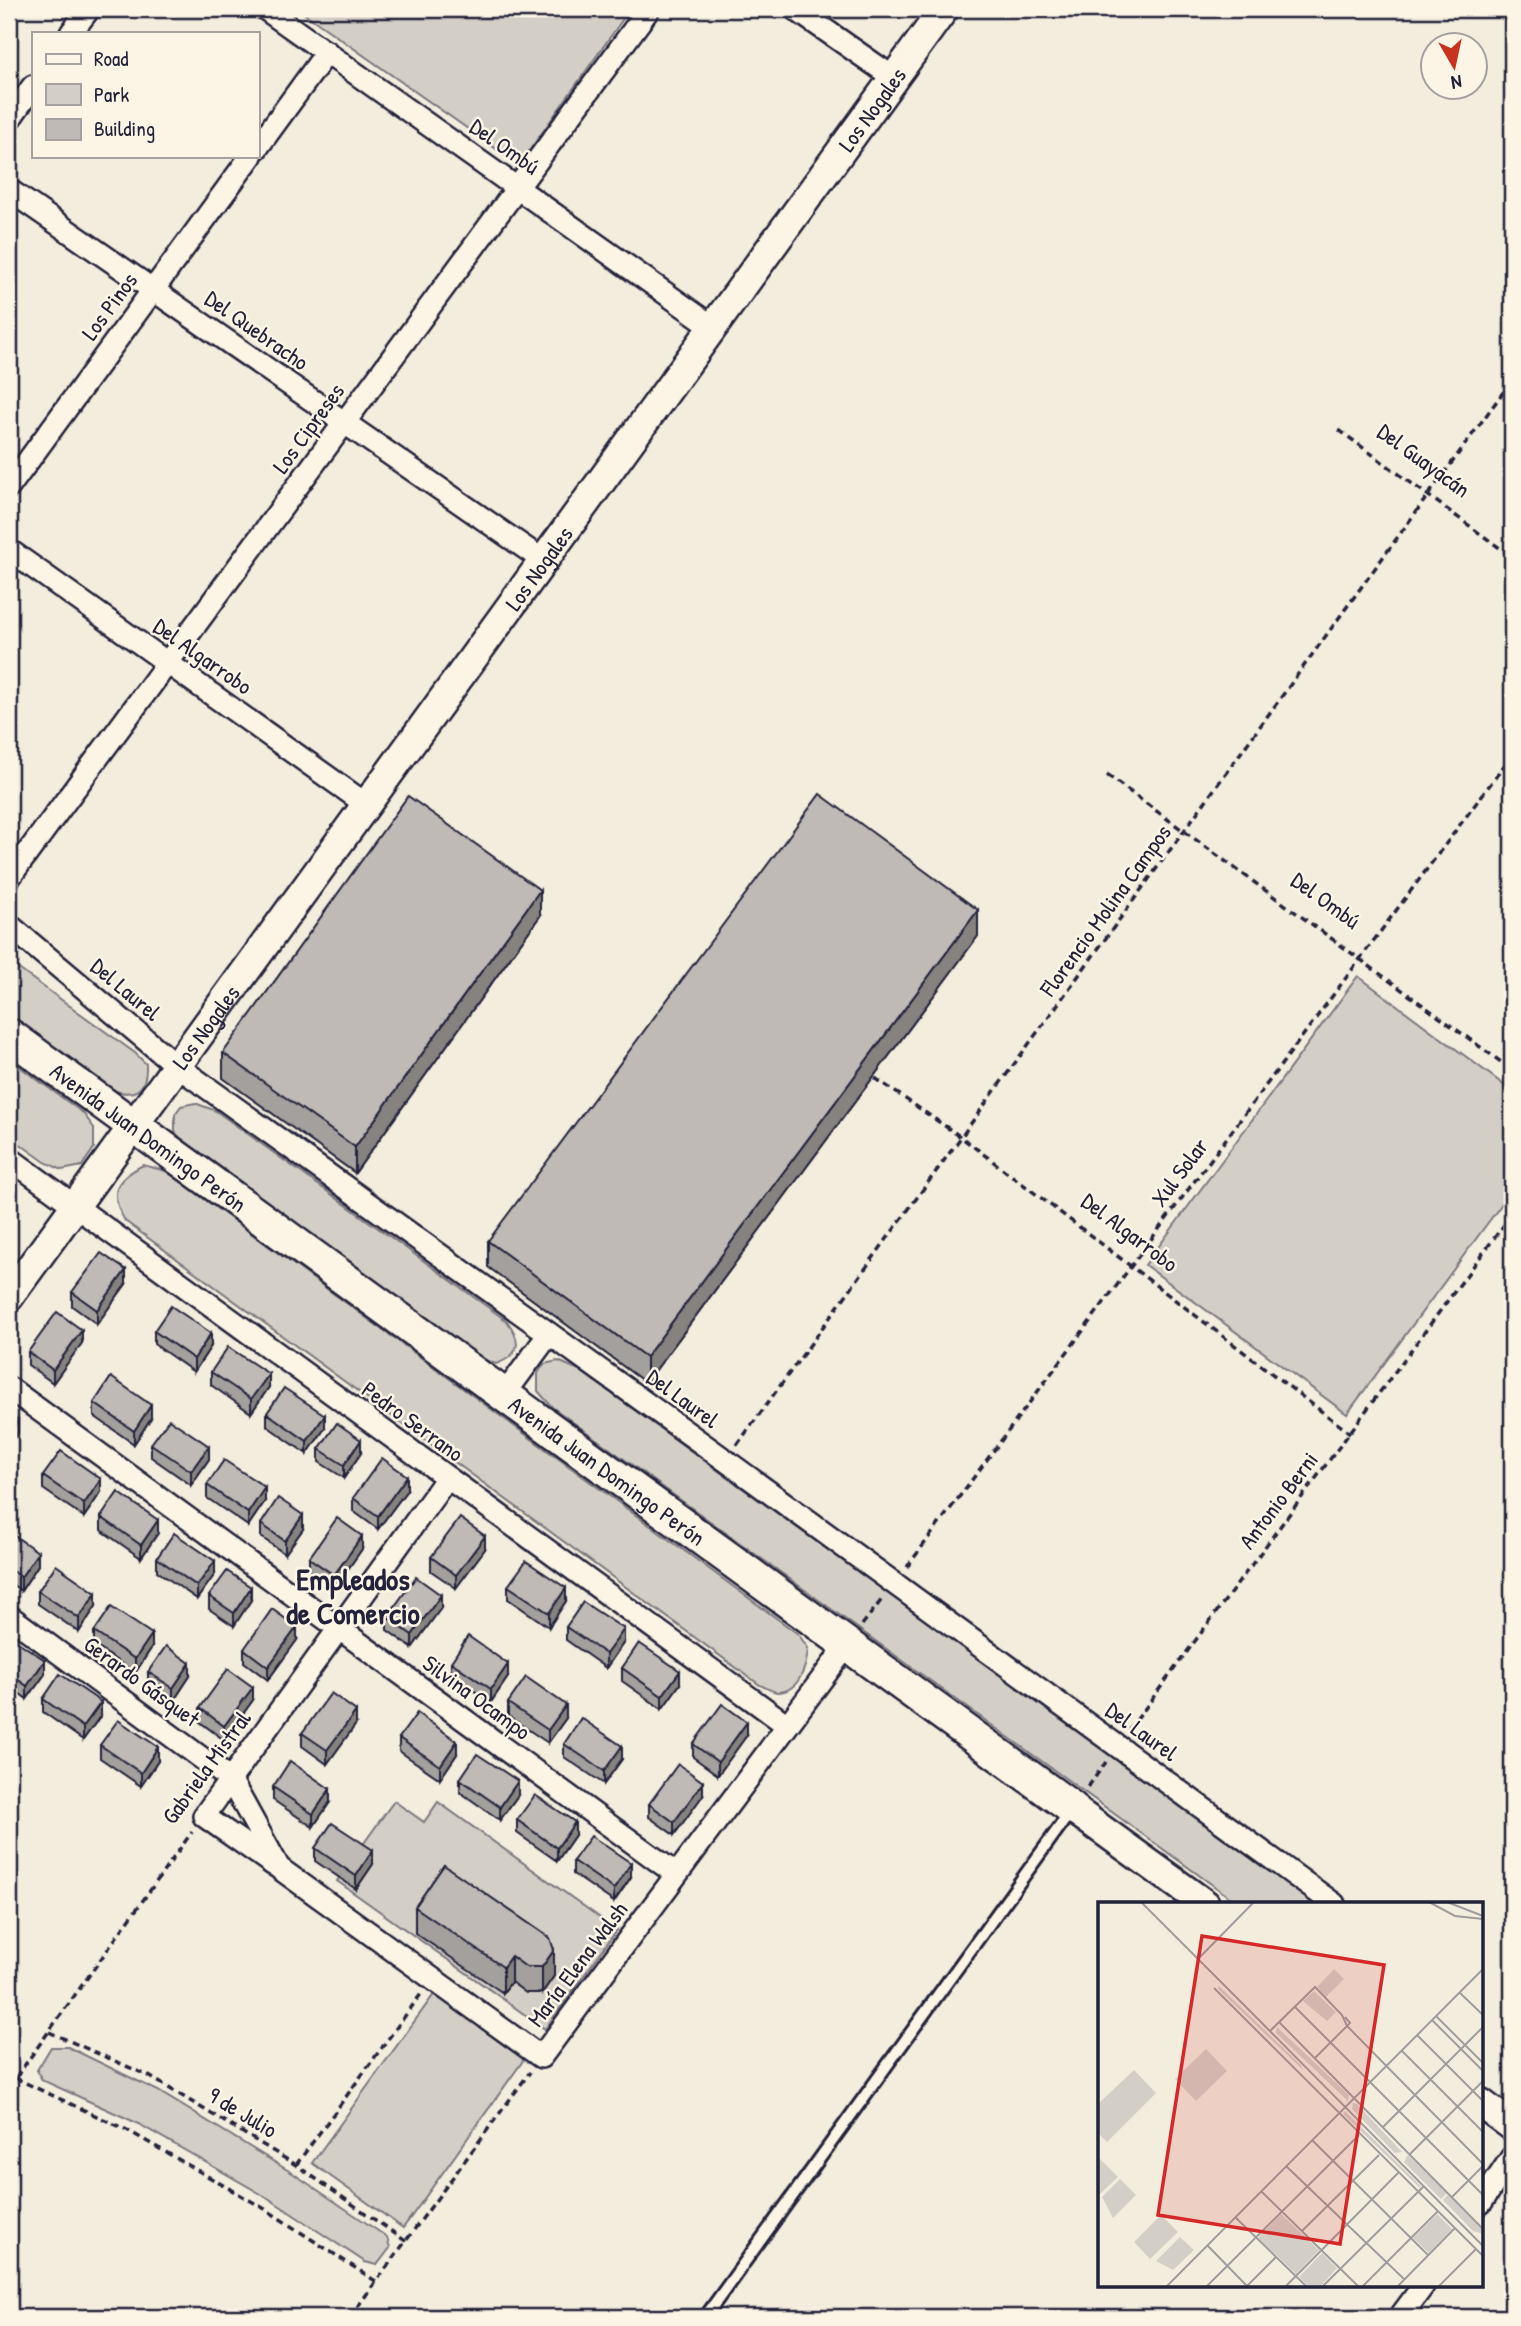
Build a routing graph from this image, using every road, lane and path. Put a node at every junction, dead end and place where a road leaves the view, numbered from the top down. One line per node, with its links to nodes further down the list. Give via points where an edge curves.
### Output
1 (89, 9): 9 (street)
2 (265, 9): 10 (street, Del Ombú)
3 (649, 9): 16 (street, Los Cipreses)
4 (795, 9): 11 (street)
5 (944, 9): 11 (street, Los Nogales)
6 (1490, 9): 8 (path)
7 (1512, 18): 8 (path)
8 (1510, 24)
9 (72, 32)
10 (327, 52): 14 (street); 16 (street, Del Ombú)
11 (894, 78): 19 (street, Los Nogales)
12 (32, 87): 13 (street)
13 (9, 120)
14 (259, 145)
15 (250, 158): 18 (street, Los Pinos)
16 (517, 187): 19 (street, Del Ombú); 21 (street, Los Cipreses)
17 (9, 190): 18 (street, Del Quebracho)
18 (153, 290): 21 (street, Del Quebracho); 23 (street, Los Pinos)
19 (713, 327): 27 (street, Los Nogales)
20 (1512, 380): 24 (path, Florencio Molina Campos)
21 (344, 423): 27 (street, Del Quebracho); 28 (street, Los Cipreses)
22 (1339, 430): 24 (path, Del Guayacán)
23 (9, 487)
24 (1429, 495): 26 (path, Del Guayacán); 32 (path, Florencio Molina Campos)
25 (9, 550): 28 (street, Del Algarrobo)
26 (1512, 557)
27 (544, 561): 31 (street, Los Nogales)
28 (167, 663): 31 (street, Del Algarrobo); 33 (street, Los Cipreses)
29 (1512, 755): 35 (path, Xul Solar)
30 (1107, 775): 32 (path, Del Ombú)
31 (366, 805): 37 (street, Los Nogales)
32 (1185, 830): 35 (path, Del Ombú); 41 (path, Florencio Molina Campos)
33 (9, 878)
34 (9, 925): 37 (street, Del Laurel)
35 (1360, 958): 38 (path, Del Ombú); 45 (path, Xul Solar)
36 (9, 1035): 40 (main road, Avenida Juan Domingo Perón)
37 (177, 1066): 40 (street, Los Nogales); 47 (street, Del Laurel)
38 (1512, 1070)
39 (875, 1078): 41 (path, Del Algarrobo)
40 (134, 1127): 43 (street, Los Nogales); 49 (main road, Avenida Juan Domingo Perón)
41 (961, 1137): 45 (path, Del Algarrobo); 51 (path, Florencio Molina Campos)
42 (9, 1158): 43 (street, Pedro Serrano)
43 (75, 1207): 46 (street, Los Nogales); 52 (street, Pedro Serrano)
44 (1512, 1214): 50 (path, Antonio Berni)
45 (1131, 1266): 50 (path, Del Algarrobo); 53 (path, Xul Solar)
46 (9, 1297)
47 (549, 1334): 49 (street); 51 (street, Del Laurel)
48 (9, 1388): 55 (street, Silvina Ocampo)
49 (504, 1395): 56 (main road, Avenida Juan Domingo Perón)
50 (1350, 1433): 58 (path, Antonio Berni)
51 (725, 1460): 53 (street, Del Laurel)
52 (447, 1478): 55 (street, Gabriela Mistral); 57 (street, Pedro Serrano)
53 (894, 1584): 56 (path, Xul Solar); 58 (street, Del Laurel)
54 (9, 1616): 59 (street, Gerardo Gásquet)
55 (339, 1629): 59 (street, Gabriela Mistral); 63 (street, Silvina Ocampo)
56 (848, 1644): 57 (street, María Elena Walsh); 60 (main road, Avenida Juan Domingo Perón)
57 (787, 1726): 63 (street, María Elena Walsh)
58 (1118, 1745): 60 (path, Antonio Berni); 65 (street, Del Laurel)
59 (230, 1779): 61 (street, Gabriela Mistral); 62 (street, Gerardo Gásquet)
60 (1072, 1808): 64 (street, Avenida Juan Domingo Perón); 80 (lane)
61 (204, 1816): 62 (street, Gerardo Gásquet); 67 (path, Gabriela Mistral)
62 (279, 1868): 66 (street, Gerardo Gásquet)
63 (676, 1874): 68 (street, María Elena Walsh)
64 (1202, 1902)
65 (1332, 1902)
66 (433, 1978): 68 (street, Gerardo Gásquet); 74 (path)
67 (49, 2032): 69 (path, Gabriela Mistral); 74 (path, 9 de Julio, via 149,2076)
68 (541, 2057): 76 (path, María Elena Walsh)
69 (15, 2078): 70 (path, Gabriela Mistral); 77 (path, via 127,2130 265,2209)
70 (9, 2087)
71 (1482, 2104): 72 (street)
72 (1512, 2126)
73 (1512, 2157): 75 (street)
74 (296, 2165): 76 (path, 9 de Julio)
75 (1482, 2202)
76 (407, 2242): 77 (path, María Elena Walsh)
77 (377, 2282): 79 (path, María Elena Walsh)
78 (1422, 2288): 81 (street)
79 (350, 2317)
80 (705, 2317)
81 (1400, 2317)

